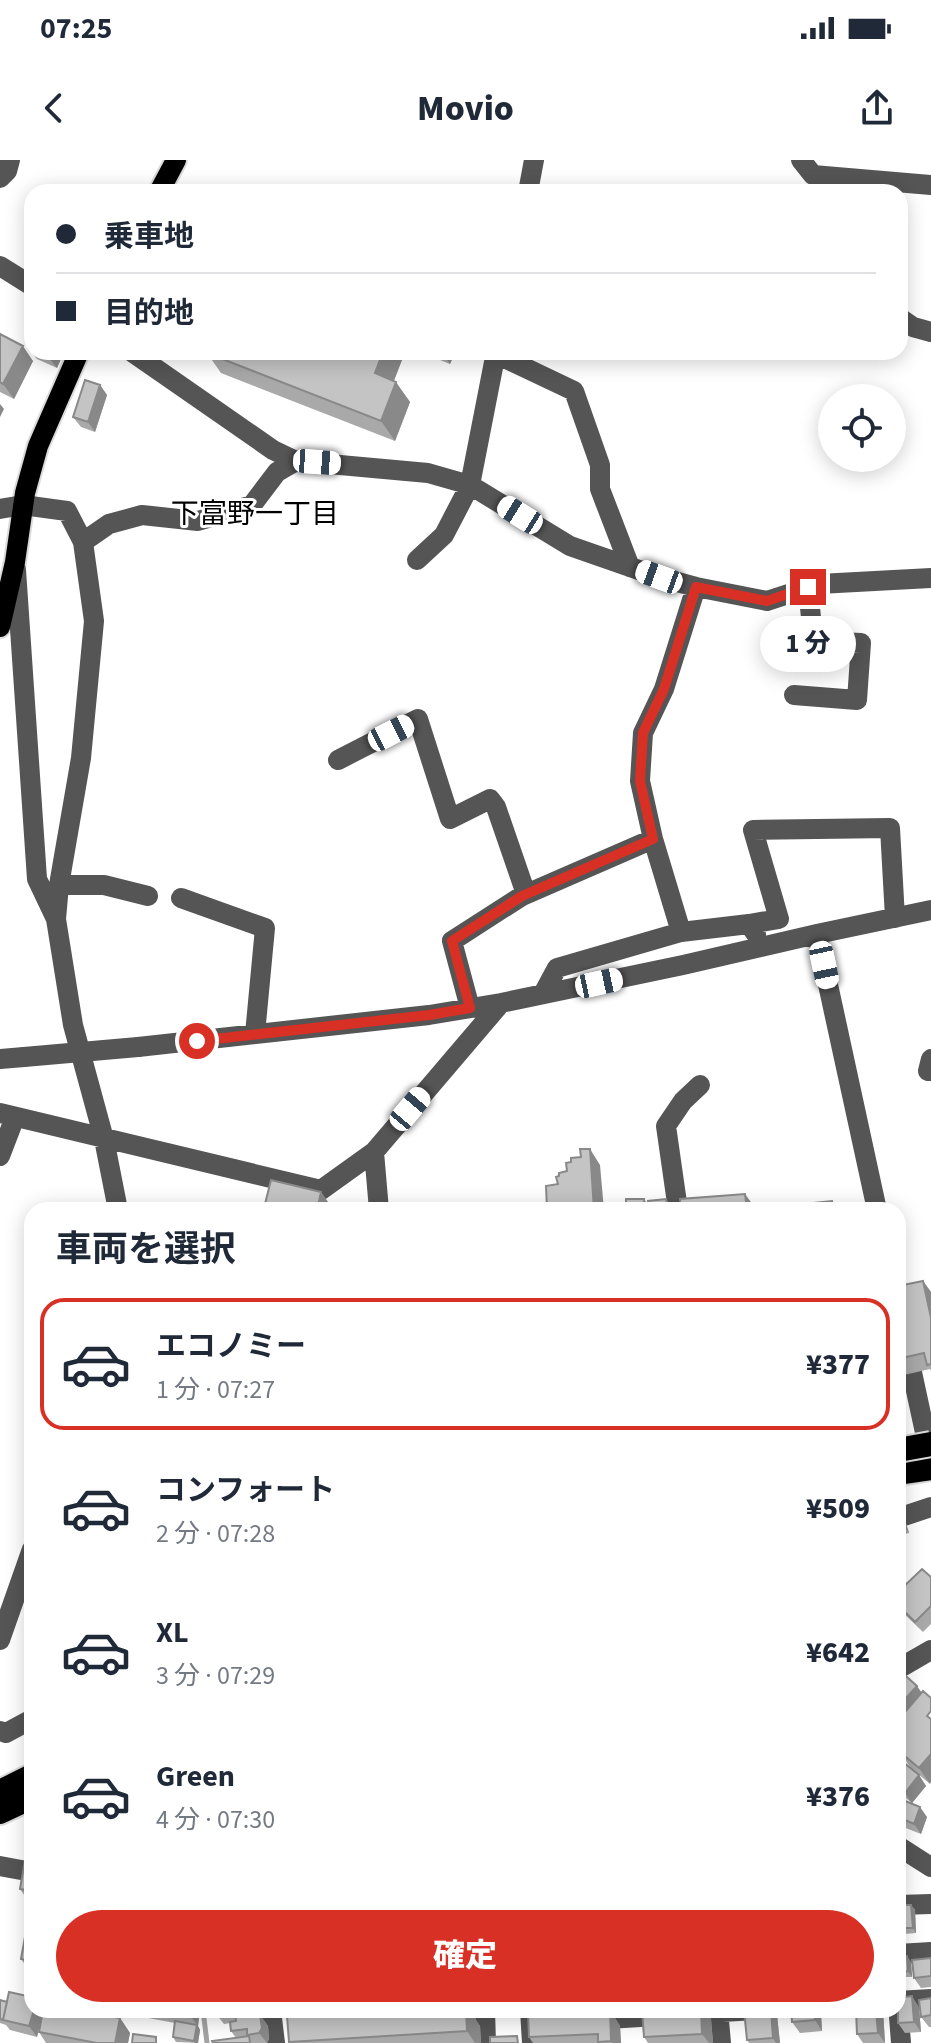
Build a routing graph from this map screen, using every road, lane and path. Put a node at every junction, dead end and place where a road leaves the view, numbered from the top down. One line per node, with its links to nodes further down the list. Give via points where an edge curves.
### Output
1 (10, 160): 5 (street)
2 (176, 160): 6 (main road)
3 (534, 160): 7 (street)
4 (807, 167): 8 (street)
5 (0, 178)
6 (163, 184)
7 (530, 184)
8 (931, 185)
9 (0, 266): 10 (street)
10 (24, 281)
11 (908, 324): 12 (street)
12 (931, 332)
13 (76, 360): 19 (main road, via 38,446)
14 (144, 360): 17 (street)
15 (495, 360): 18 (street)
16 (510, 360): 24 (street, via 574,391 600,465 600,489)
17 (296, 461): 18 (street, via 428,473); 21 (street, via 277,472 252,505 198,521 142,515 109,524)
18 (470, 485): 22 (street, via 444,535); 24 (street, via 570,546)
19 (23, 505): 20 (street); 21 (street, via 67,511); 23 (main road)
20 (0, 509)
21 (83, 542): 32 (street, via 94,621 81,758)
22 (417, 560)
23 (15, 562): 28 (main road); 38 (street, via 37,879)
24 (630, 567): 26 (street)
25 (931, 578): 27 (street)
26 (696, 587): 27 (street, via 767,601); 31 (street, via 664,689 643,733 640,781)
27 (808, 587): 29 (street, via 813,638 861,643 857,700)
28 (0, 627)
29 (794, 695)
30 (338, 760): 33 (street, via 418,719 450,819 490,799)
31 (653, 839): 33 (street); 40 (street)
32 (59, 885): 34 (street, via 104,885); 38 (street)
33 (526, 894): 45 (street, via 452,941)
34 (148, 896)
35 (181, 898): 46 (street, via 265,928)
36 (931, 910): 37 (street)
37 (895, 918): 39 (street, via 890,828 753,830 779,919); 41 (street)
38 (56, 919): 52 (street, via 73,1025)
39 (749, 924): 40 (street); 42 (street)
40 (681, 932): 43 (street, via 557,968)
41 (817, 934): 42 (street); 58 (street)
42 (765, 946): 43 (street)
43 (543, 994): 44 (street)
44 (501, 1003): 45 (street); 53 (street)
45 (470, 1008): 46 (street)
46 (255, 1034): 47 (street, bridge)
47 (0, 1059)
48 (931, 1059): 49 (street)
49 (931, 1071)
50 (700, 1085): 57 (street, via 666,1126)
51 (8, 1115): 52 (street); 54 (street)
52 (104, 1139): 53 (street, via 321,1190); 55 (street)
53 (374, 1152): 56 (street)
54 (0, 1156)
55 (116, 1202)
56 (378, 1202)
57 (677, 1202)
58 (875, 1202)
59 (906, 1369): 60 (street)
60 (925, 1402): 63 (street)
61 (931, 1444): 62 (highway, bridge)
62 (906, 1449)
63 (931, 1460)
64 (931, 1468): 65 (highway)
65 (906, 1472)
66 (931, 1507): 67 (street)
67 (906, 1515)
68 (24, 1573): 69 (street)
69 (0, 1640)
70 (931, 1650): 71 (street)
71 (906, 1664)
72 (24, 1723): 73 (street)
73 (0, 1731)
74 (24, 1780): 75 (highway)
75 (0, 1792)
76 (24, 1801): 77 (highway)
77 (0, 1812)
78 (906, 1851): 80 (street)
79 (0, 1866): 81 (street)
80 (931, 1867)
81 (24, 1870)
82 (931, 1904): 83 (street)
83 (906, 1905)
84 (931, 1952): 85 (street)
85 (906, 1954)
86 (931, 1999): 87 (street)
87 (906, 2001)
88 (272, 2018): 94 (street)
89 (485, 2018): 95 (street)
90 (620, 2018): 93 (street)
91 (719, 2018): 96 (street)
92 (899, 2018): 97 (street)
93 (578, 2021)
94 (275, 2043)
95 (486, 2043)
96 (721, 2043)
97 (901, 2043)

